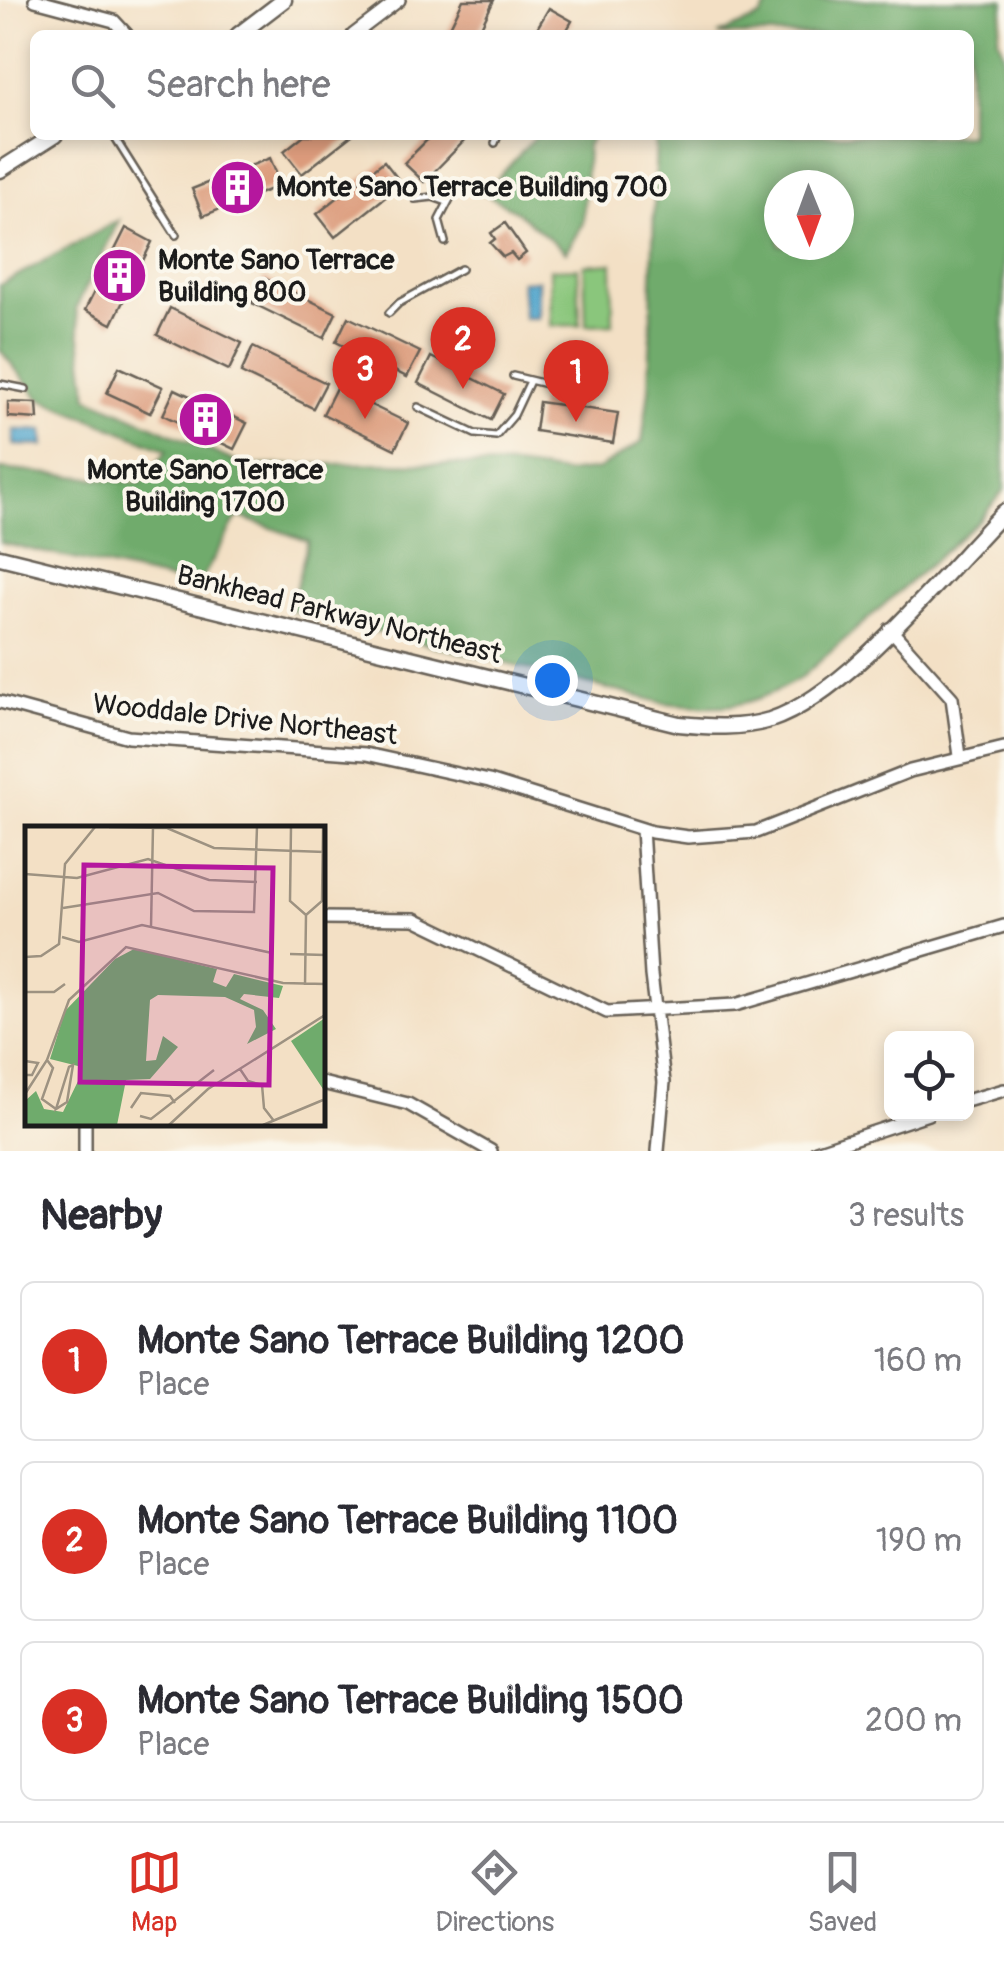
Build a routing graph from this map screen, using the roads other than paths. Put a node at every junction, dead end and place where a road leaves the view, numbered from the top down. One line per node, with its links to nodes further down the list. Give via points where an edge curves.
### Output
1 (35, 0): 4 (street, via 114,21)
2 (284, 0): 5 (street)
3 (398, 0): 6 (street)
4 (123, 30)
5 (245, 30)
6 (359, 30)
7 (47, 140): 11 (street)
8 (116, 140): 13 (lane)
9 (496, 140): 10 (lane)
10 (495, 143)
11 (0, 170)
12 (415, 199): 14 (lane, via 449,199 439,220)
13 (176, 236)
14 (445, 242)
15 (461, 269): 16 (lane)
16 (388, 314)
17 (513, 376): 18 (lane)
18 (529, 383): 20 (lane); 22 (lane, via 496,436 475,434)
19 (0, 384): 21 (lane)
20 (550, 386)
21 (26, 389)
22 (418, 407)
23 (1004, 512): 25 (street, Bankhead Parkway Northeast)
24 (0, 557): 25 (street, Bankhead Parkway Northeast, via 708,727 753,724 792,711 830,686)
25 (890, 629): 28 (street, via 952,698)
26 (0, 702): 29 (street, Wooddale Drive Northeast, via 128,737 366,754 489,781)
27 (1004, 748): 28 (street, Wooddale Drive Northeast)
28 (960, 756): 29 (street, Wooddale Drive Northeast, via 756,832 688,837)
29 (642, 829): 32 (street)
30 (325, 918): 32 (street, via 415,919 607,1012)
31 (1004, 926): 32 (street, via 762,999)
32 (655, 1010): 38 (street, via 664,1082)
33 (325, 1084): 37 (street, via 408,1104)
34 (1004, 1090): 35 (street)
35 (974, 1099)
36 (907, 1121): 39 (street)
37 (491, 1151)
38 (658, 1151)
39 (816, 1151)

